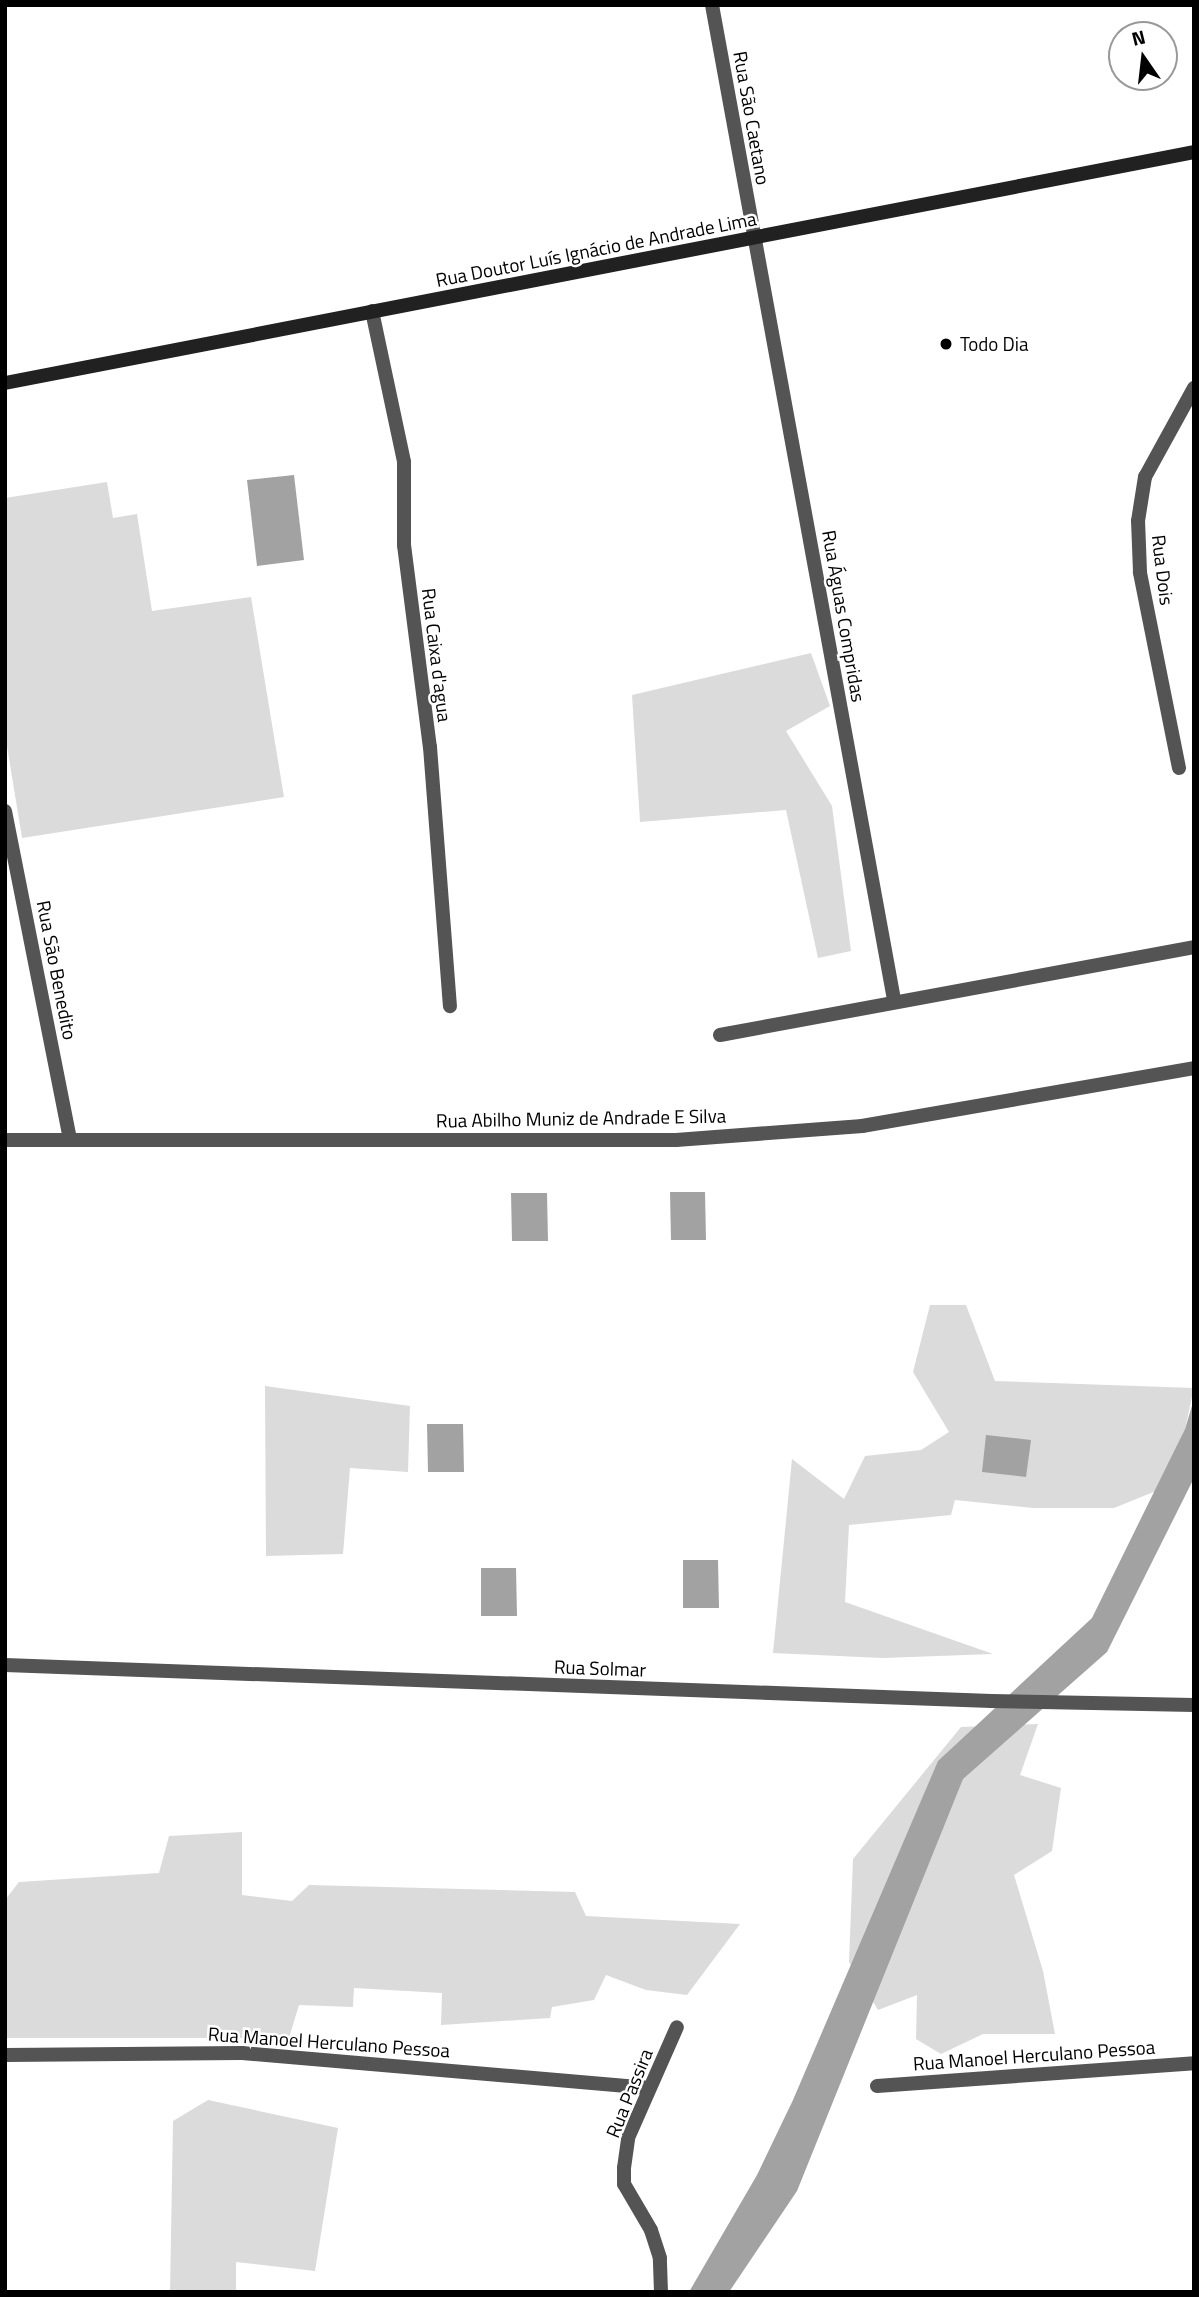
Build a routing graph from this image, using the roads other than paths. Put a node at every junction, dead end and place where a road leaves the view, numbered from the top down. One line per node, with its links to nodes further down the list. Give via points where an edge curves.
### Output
1 (712, 5): 3 (street, Rua São Caetano)
2 (1194, 152): 3 (main road, Rua Doutor Luís Ignácio de Andrade Lima)
3 (754, 239): 4 (main road, Rua Doutor Luís Ignácio de Andrade Lima); 10 (street, Rua Águas Compridas)
4 (372, 311): 5 (main road, Rua Doutor Luís Ignácio de Andrade Lima); 11 (street, Rua Caixa d'agua, via 404,462 404,545 430,747)
5 (5, 383)
6 (1194, 388): 7 (street, Rua Dois, via 1145,477 1138,521 1140,572)
7 (1179, 768)
8 (5, 811): 14 (street, Rua São Benedito)
9 (1194, 947): 10 (street)
10 (894, 1000): 12 (street)
11 (450, 1006)
12 (720, 1035)
13 (1194, 1068): 14 (street, Rua Abilho Muniz de Andrade E Silva, via 862,1126 676,1140)
14 (70, 1138): 15 (street, Rua Abilho Muniz de Andrade E Silva)
15 (5, 1140)
16 (5, 1665): 17 (street, Rua Solmar)
17 (1194, 1705)
18 (677, 2027): 22 (street, Rua Passira)
19 (5, 2056): 22 (street, Rua Manoel Herculano Pessoa, via 242,2053)
20 (1194, 2063): 21 (street, Rua Manoel Herculano Pessoa)
21 (877, 2086)
22 (650, 2088): 23 (street, Rua Passira, via 628,2138 624,2184 651,2230 660,2258)
23 (661, 2292)

